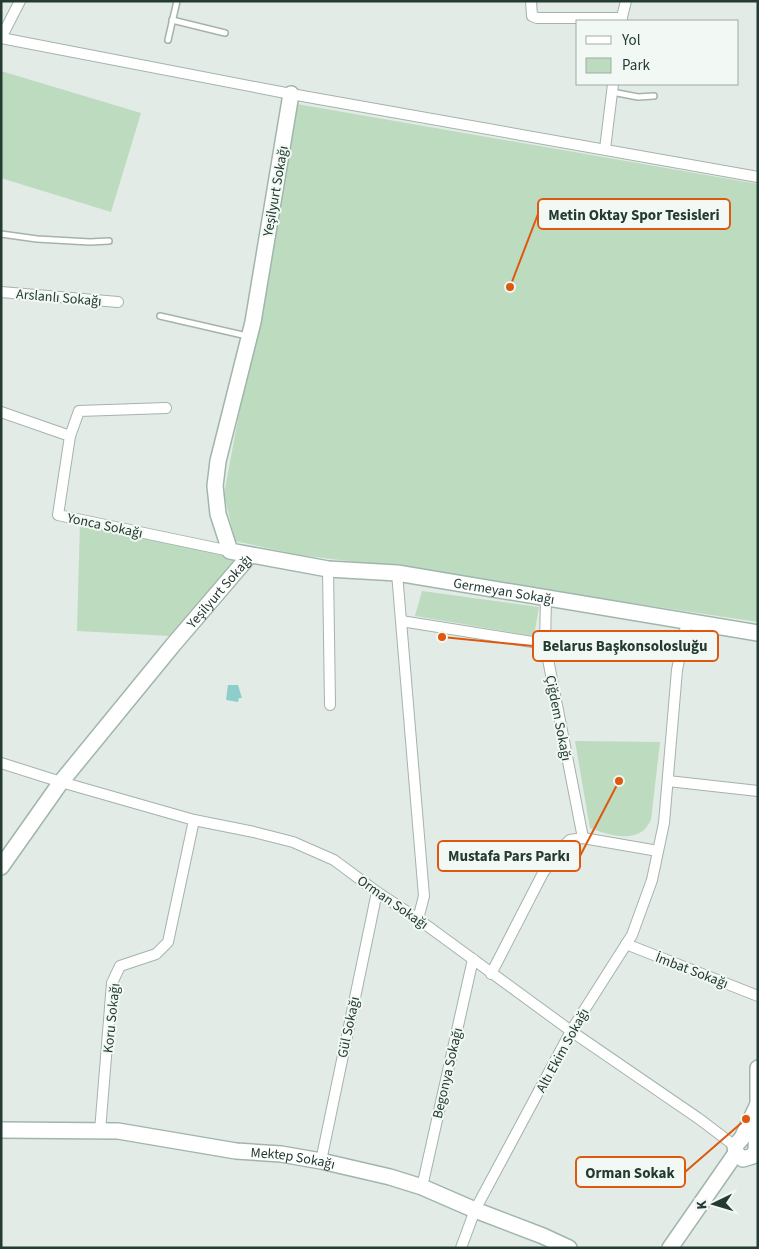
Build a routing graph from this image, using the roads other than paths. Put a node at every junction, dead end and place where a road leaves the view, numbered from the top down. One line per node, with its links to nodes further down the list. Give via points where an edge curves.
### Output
1 (20, 1): 8 (street)
2 (177, 1): 5 (lane)
3 (531, 1): 6 (street, via 532,16 537,18)
4 (626, 1): 6 (street)
5 (172, 20): 7 (lane); 9 (lane)
6 (622, 20)
7 (225, 33)
8 (1, 38): 11 (street)
9 (168, 40)
10 (613, 88): 12 (lane, via 638,97); 13 (street)
11 (291, 94): 13 (street); 20 (main road, Yeşilyurt Sokağı)
12 (654, 96)
13 (605, 149): 14 (street)
14 (758, 176)
15 (1, 234): 16 (lane, via 37,239)
16 (110, 241)
17 (1, 292): 18 (street, Arslanlı Sokağı)
18 (118, 302)
19 (160, 316): 20 (lane)
20 (249, 336): 24 (main road, Yeşilyurt Sokağı, via 218,461 215,486 218,514)
21 (166, 408): 23 (street, Yonca Sokağı, via 79,411)
22 (1, 412): 23 (street)
23 (70, 436): 24 (street, Yonca Sokağı, via 58,515)
24 (230, 551): 25 (main road, Yeşilyurt Sokağı)
25 (250, 555): 26 (main road, Germeyan Sokağı); 36 (main road, Yeşilyurt Sokağı)
26 (328, 569): 27 (main road, Germeyan Sokağı); 33 (street)
27 (397, 573): 28 (main road, Germeyan Sokağı); 29 (street)
28 (546, 598): 30 (main road, Germeyan Sokağı); 32 (street, Çiğdem Sokağı)
29 (402, 621): 32 (street); 43 (street, via 424,896)
30 (687, 621): 31 (main road, Germeyan Sokağı); 35 (street, Altı Ekim Sokağı, via 676,670)
31 (758, 633)
32 (545, 644): 39 (street, Çiğdem Sokağı)
33 (330, 705)
34 (1, 763): 36 (street, Orman Sokağı)
35 (668, 781): 37 (street); 40 (street, Altı Ekim Sokağı)
36 (61, 782): 38 (street, Orman Sokağı); 41 (main road, Yeşilyurt Sokağı)
37 (758, 791)
38 (194, 820): 42 (street, Orman Sokağı, via 293,842 334,860); 52 (street, Koru Sokağı, via 168,942 156,954 120,966 112,983)
39 (583, 838): 40 (street); 46 (street, via 570,840 558,851)
40 (658, 851): 44 (street, Altı Ekim Sokağı, via 652,880)
41 (1, 867)
42 (377, 892): 43 (street, Orman Sokağı); 54 (street, Gül Sokağı)
43 (418, 919): 45 (street, Orman Sokağı)
44 (626, 944): 47 (street, İmbat Sokağı); 48 (street, Altı Ekim Sokağı)
45 (473, 959): 46 (street, Orman Sokağı); 55 (street, Begonya Sokağı)
46 (491, 974): 48 (street, Orman Sokağı)
47 (758, 996)
48 (571, 1031): 53 (street, Orman Sokağı); 56 (street, Altı Ekim Sokağı)
49 (758, 1068): 50 (main road)
50 (758, 1103): 53 (main road)
51 (1, 1130): 52 (main road, Mektep Sokağı)
52 (100, 1131): 54 (main road, Mektep Sokağı)
53 (747, 1150): 59 (main road)
54 (321, 1161): 55 (main road, Mektep Sokağı)
55 (422, 1187): 56 (main road, Mektep Sokağı)
56 (475, 1210): 57 (street, Altı Ekim Sokağı); 58 (main road, Mektep Sokağı)
57 (461, 1248)
58 (569, 1248)
59 (670, 1248)

